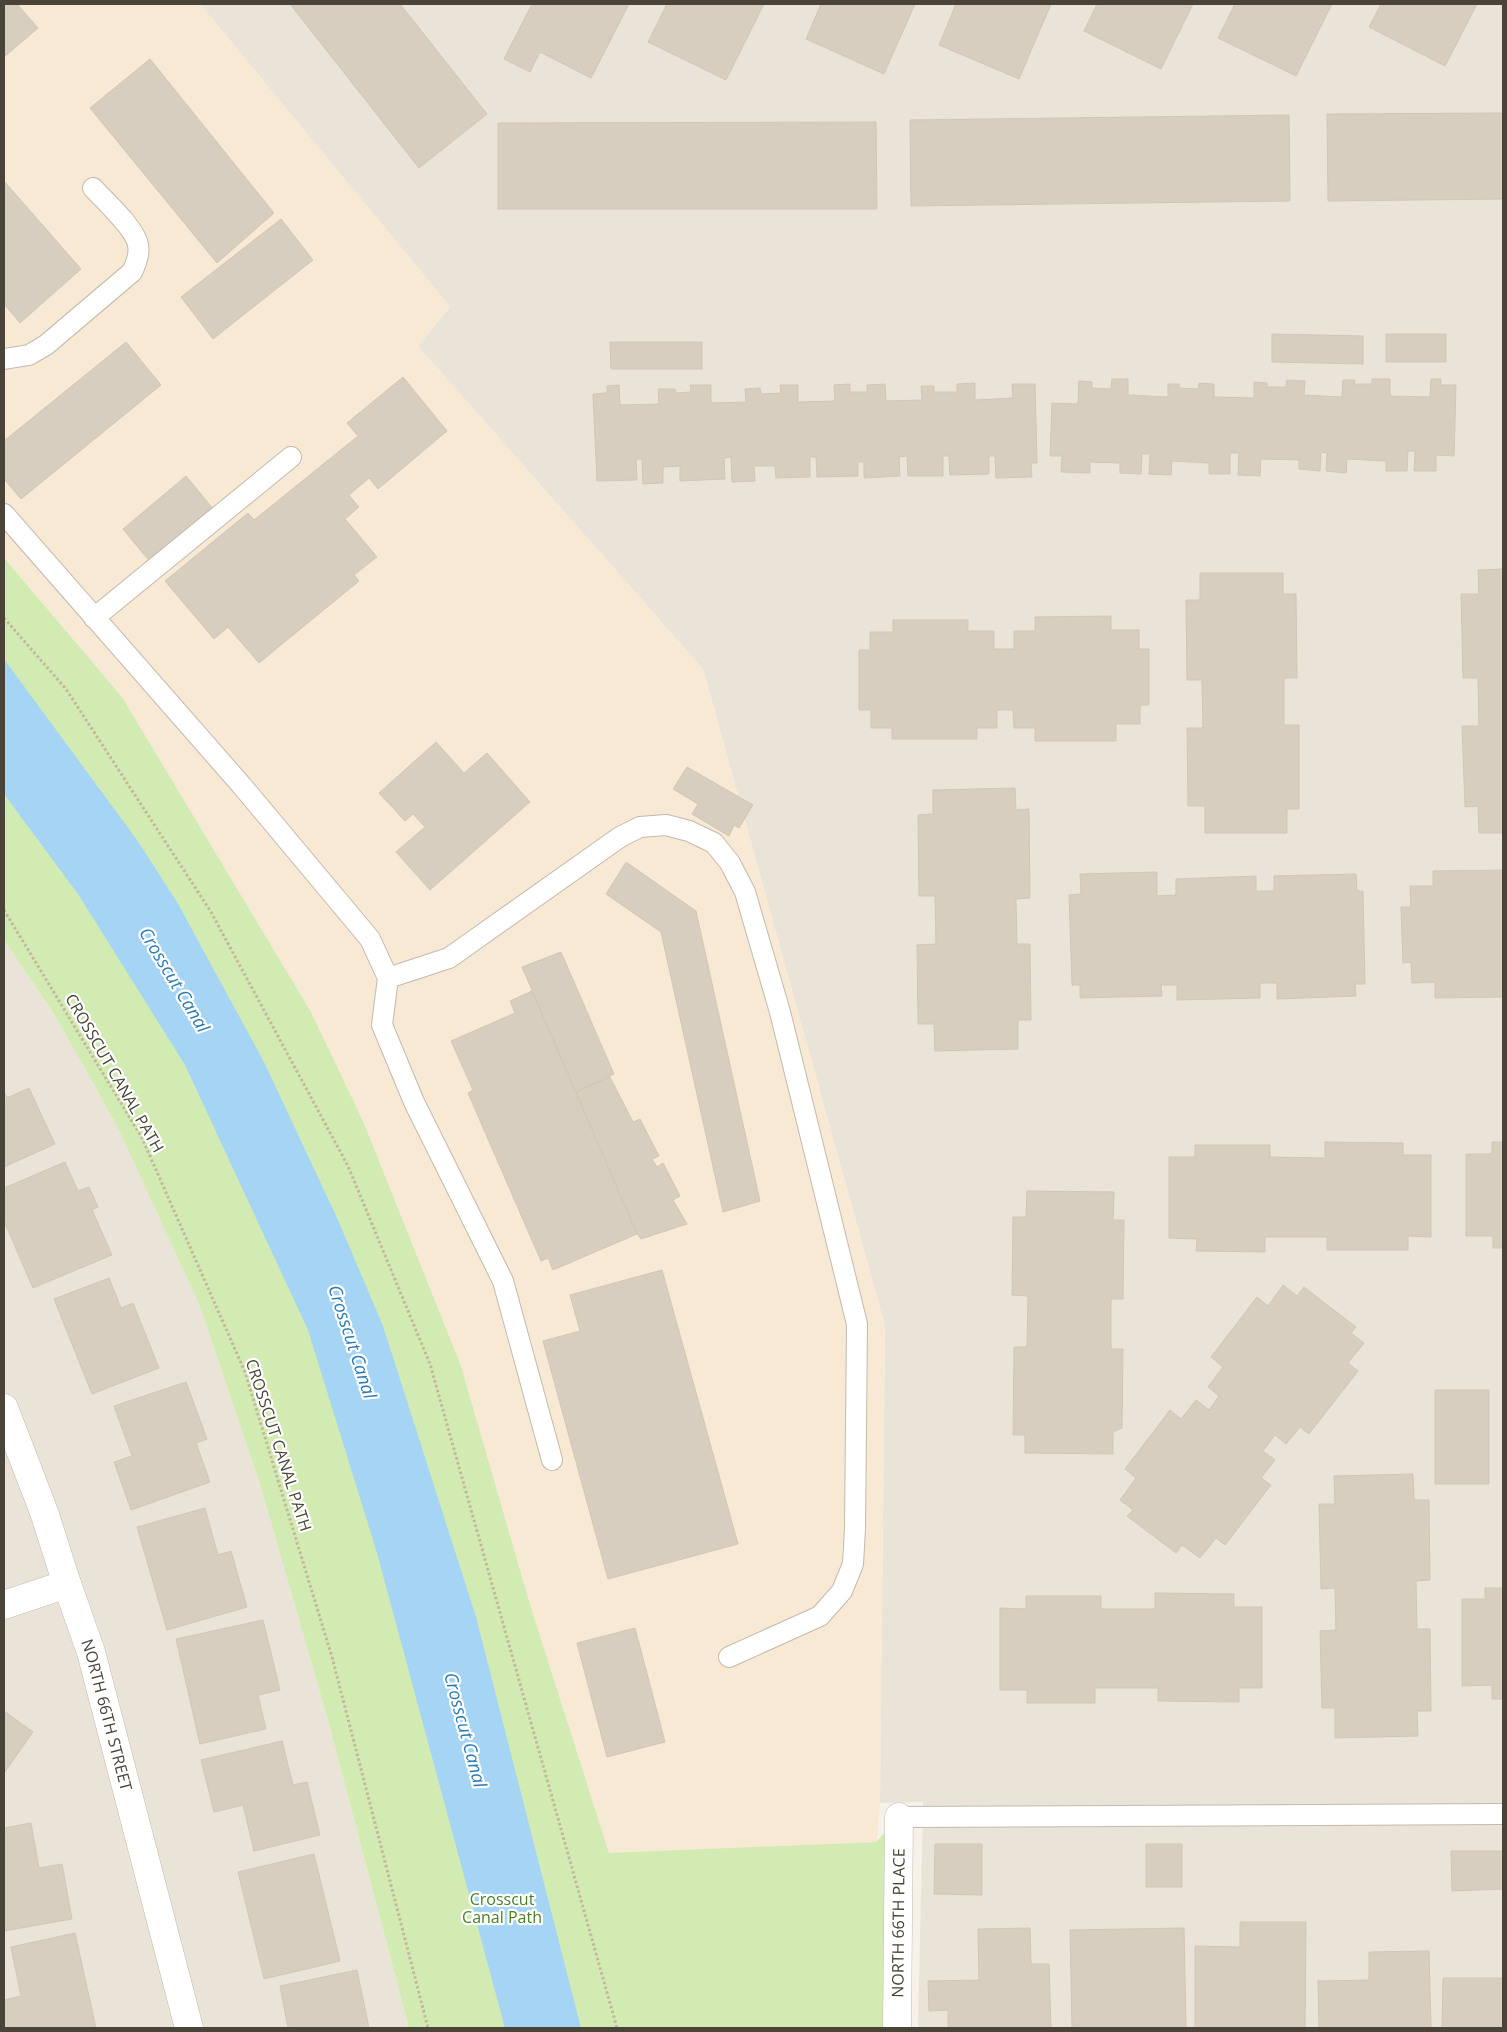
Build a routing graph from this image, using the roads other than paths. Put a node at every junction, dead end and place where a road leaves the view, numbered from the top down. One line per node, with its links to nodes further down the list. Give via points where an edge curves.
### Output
1 (94, 188): 2 (lane, via 136,236 139,247 132,272 46,345 29,355)
2 (4, 359)
3 (291, 457): 5 (lane)
4 (4, 514): 5 (lane)
5 (94, 618): 6 (lane, via 243,787 370,939)
6 (388, 978): 8 (lane, via 382,1025 414,1102 503,1281); 11 (lane, via 448,958 620,836 640,827 666,825 714,843 730,863 745,892 780,1012 857,1324 855,1529 853,1564 842,1591 820,1616)
7 (4, 1408): 9 (street, NORTH 66TH STREET, via 44,1512)
8 (552, 1460)
9 (67, 1584): 10 (street); 14 (street, NORTH 66TH STREET, via 91,1652)
10 (4, 1605)
11 (728, 1657)
12 (1503, 1814): 13 (lane)
13 (898, 1817): 15 (street, NORTH 66TH PLACE)
14 (188, 2028)
15 (897, 2028)

